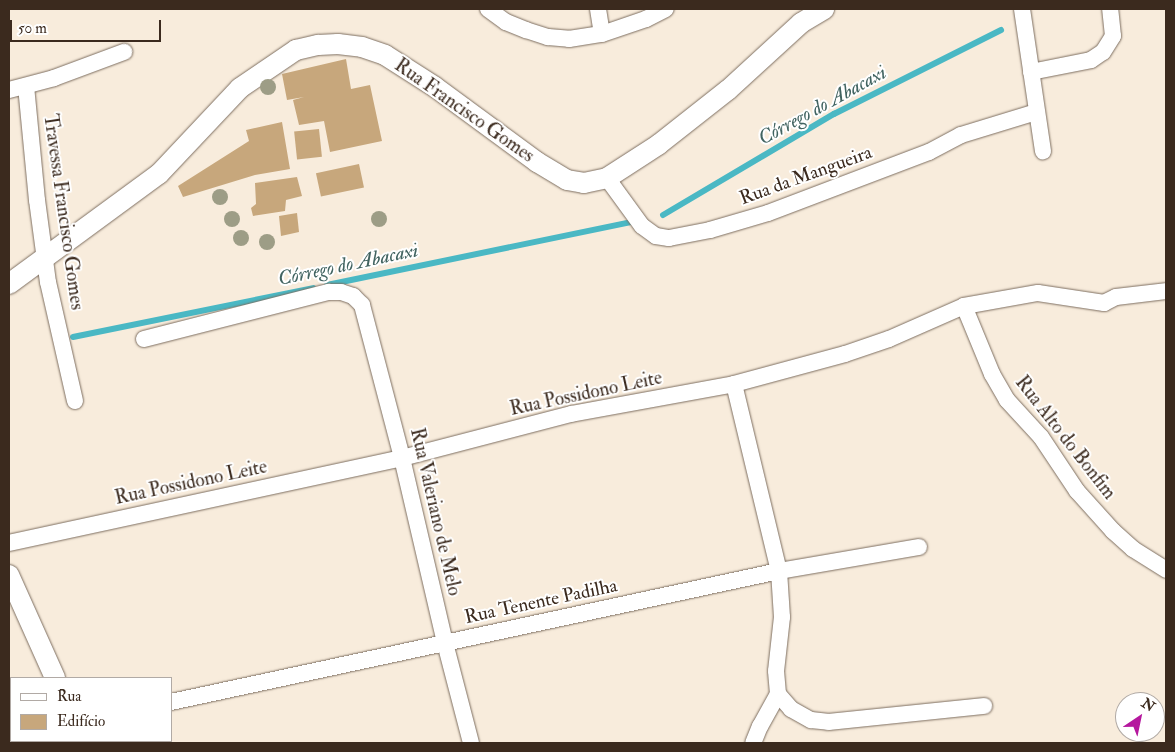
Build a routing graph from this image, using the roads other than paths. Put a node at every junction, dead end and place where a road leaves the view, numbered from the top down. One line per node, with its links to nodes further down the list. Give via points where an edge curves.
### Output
1 (488, 9): 7 (street, via 506,22 548,37 569,39)
2 (598, 9): 7 (street)
3 (666, 9): 7 (street)
4 (824, 9): 14 (street, Rua Francisco Gomes, via 801,23 728,90 681,127)
5 (1022, 9): 9 (street)
6 (1110, 9): 9 (street, via 1113,36 1103,52 1090,60)
7 (602, 34)
8 (124, 52): 10 (street)
9 (1031, 72): 12 (street)
10 (26, 86): 11 (street); 15 (street, Travessa Francisco Gomes)
11 (9, 90)
12 (1036, 112): 13 (street); 14 (street, Rua da Mangueira, via 960,135 929,152 768,213 669,238 656,236 642,226)
13 (1043, 151)
14 (608, 178): 15 (street, Rua Francisco Gomes, via 584,183 567,180 385,55 362,47 318,45 296,50 240,88 159,174)
15 (45, 257): 16 (street, Rua Francisco Gomes); 21 (street, Travessa Francisco Gomes, via 50,296)
16 (9, 284)
17 (1166, 291): 18 (street, Rua Possidono Leite, via 1116,297 1104,303 1038,294)
18 (964, 306): 20 (street, Rua Possidono Leite, via 889,339 845,354); 25 (street, Rua Alto do Bonfim, via 992,374 1007,400 1113,530 1133,549)
19 (144, 339): 22 (street, Rua Valeriano de Melo, via 329,292 354,296 362,305)
20 (734, 384): 22 (street, Rua Possidono Leite, via 571,414); 26 (street)
21 (74, 401)
22 (402, 458): 23 (street, Rua Possidono Leite); 28 (street, Rua Valeriano de Melo)
23 (9, 544)
24 (920, 546): 26 (street, Rua Tenente Padilha)
25 (1166, 570)
26 (778, 571): 28 (street, Rua Tenente Padilha); 30 (street, via 782,617 776,671)
27 (9, 575): 29 (street)
28 (445, 643): 31 (street, Rua Tenente Padilha); 33 (street, Rua Valeriano de Melo)
29 (55, 677)
30 (778, 694): 32 (street, via 791,710 811,720 829,722); 34 (street)
31 (172, 702)
32 (984, 706)
33 (471, 743)
34 (753, 743)

